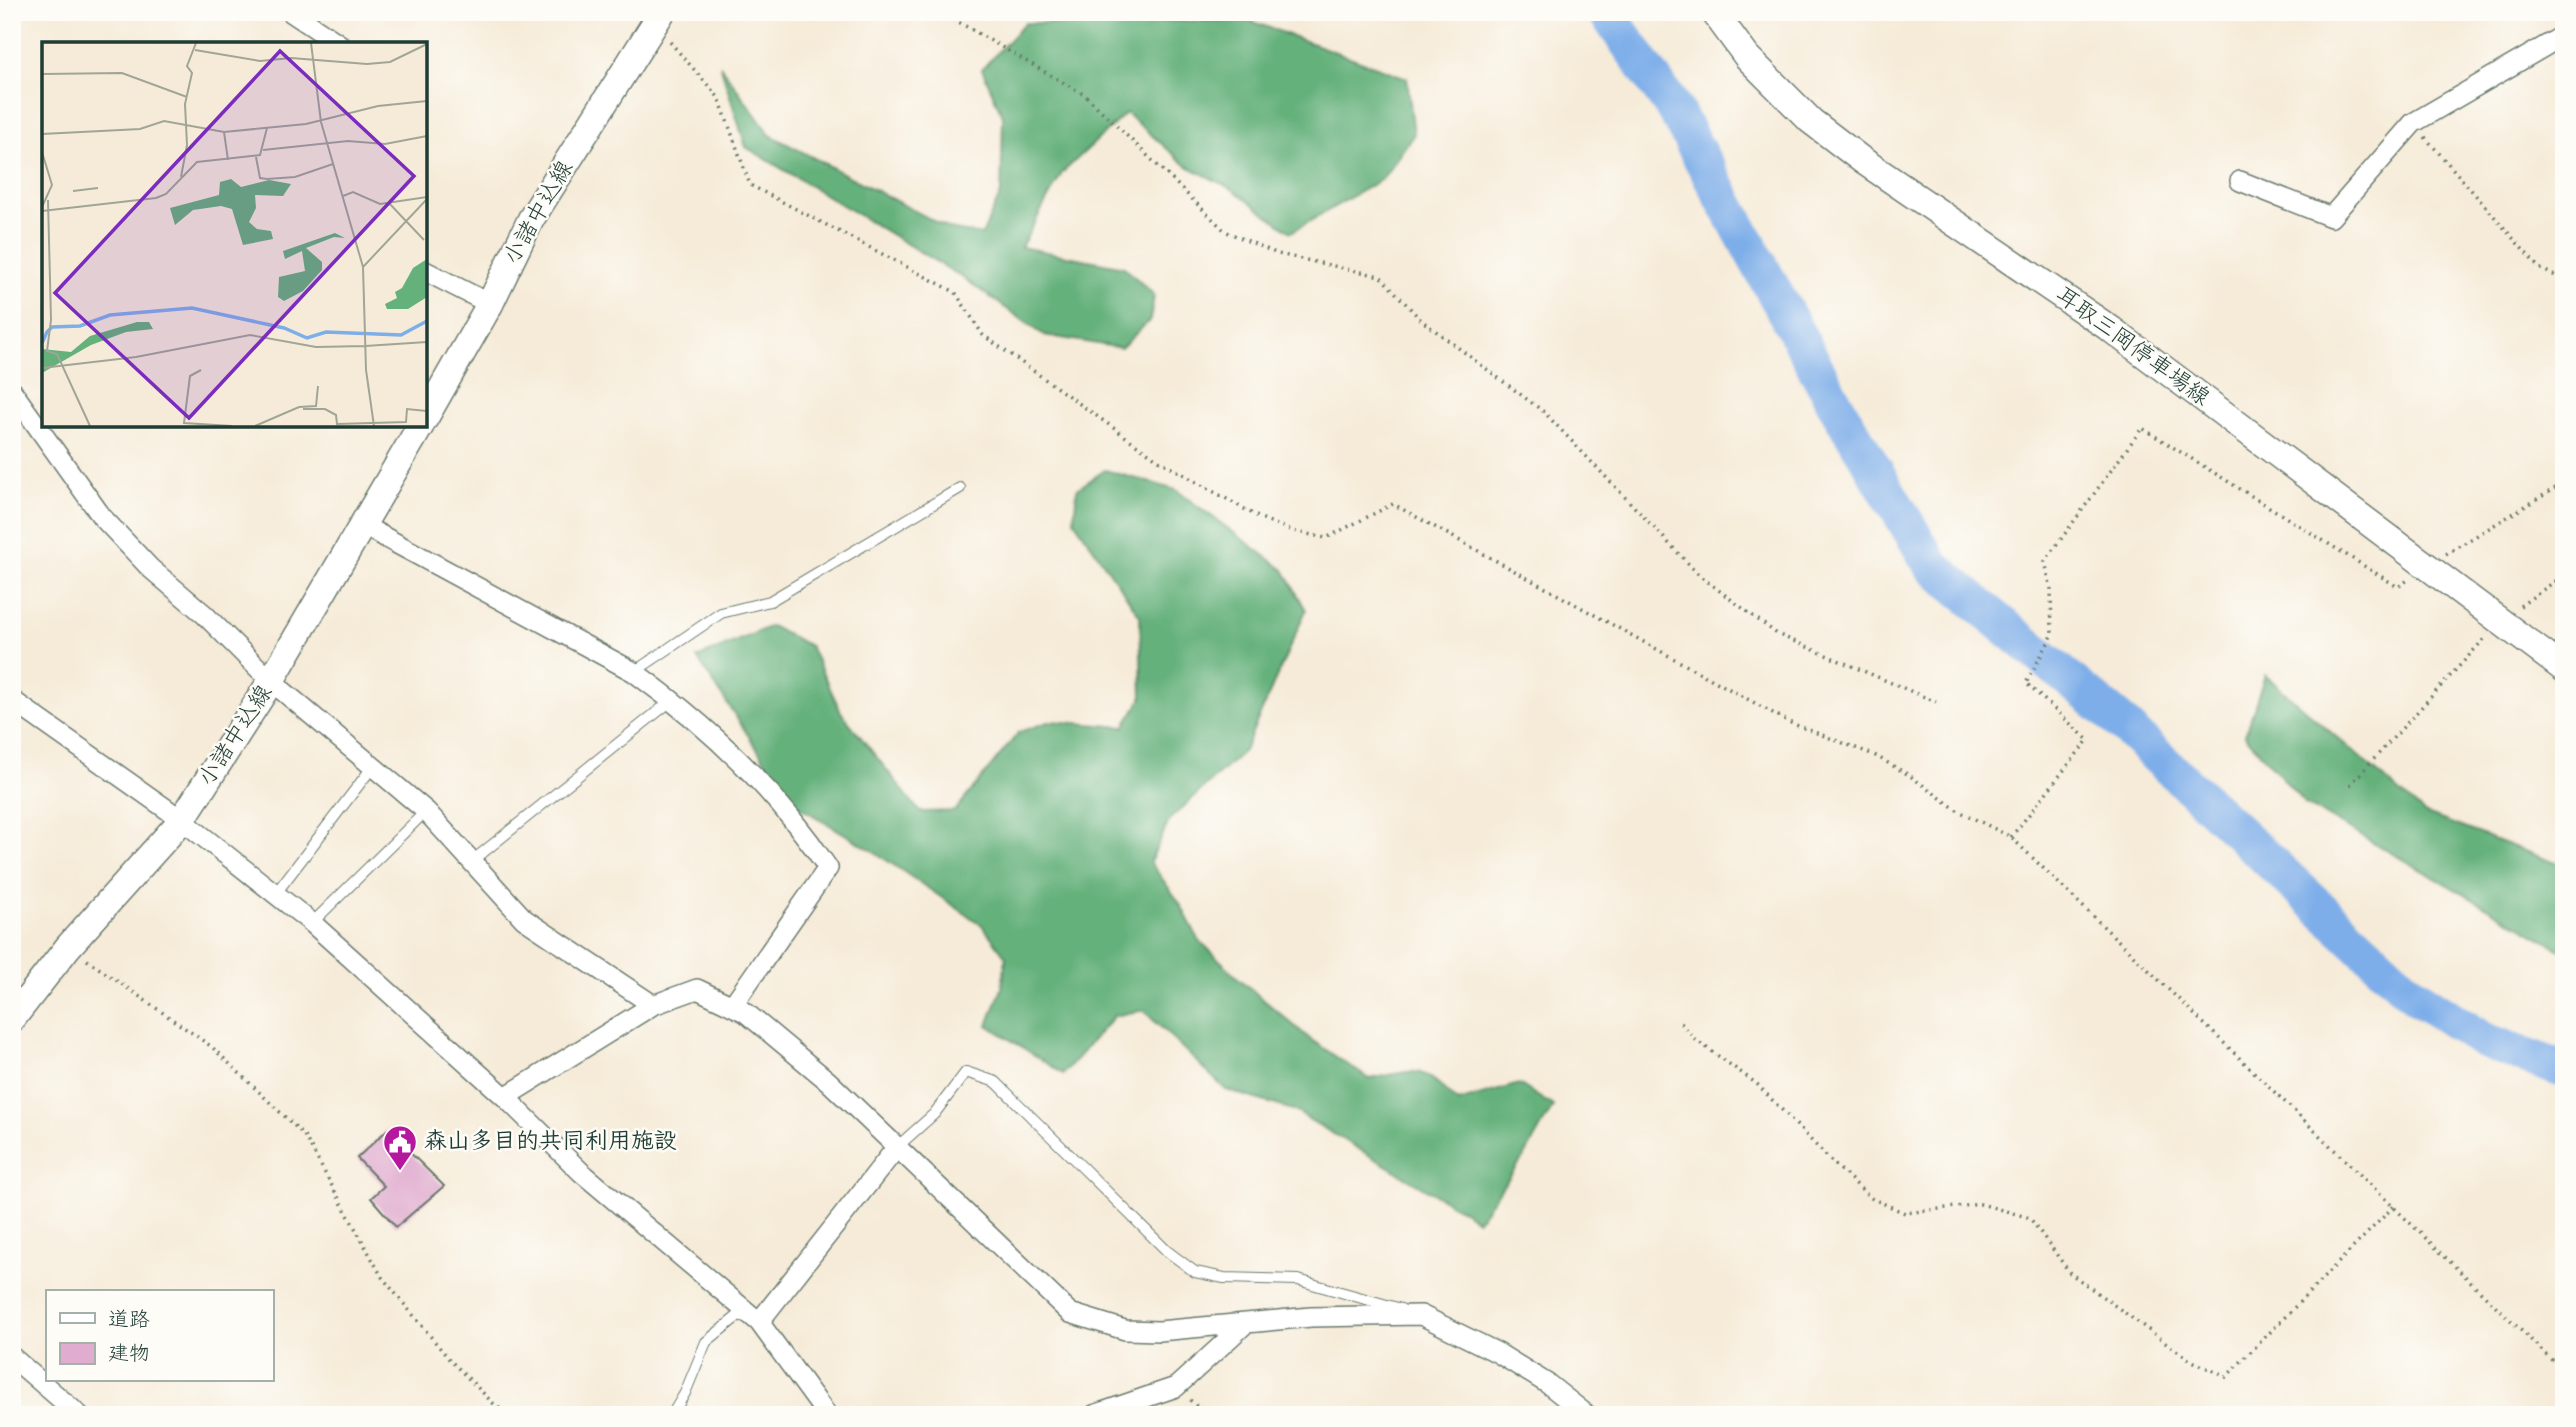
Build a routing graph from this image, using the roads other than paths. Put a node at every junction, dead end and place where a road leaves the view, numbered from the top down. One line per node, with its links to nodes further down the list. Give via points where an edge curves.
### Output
1 (291, 12): 5 (street)
2 (1714, 12): 14 (main road, 耳取三岡停車場線, via 1746,57 1811,121 2112,330)
3 (658, 18): 8 (main road, 小諸中込線, via 530,219)
4 (2564, 35): 6 (street, via 2413,123 2331,217)
5 (336, 42)
6 (2240, 181)
7 (427, 272): 8 (street)
8 (490, 304): 10 (main road, 小諸中込線)
9 (12, 391): 16 (street, via 102,517)
10 (427, 414)
11 (420, 427): 13 (main road, 小諸中込線)
12 (960, 488): 15 (lane, via 770,601 722,613)
13 (364, 526): 15 (street); 16 (main road, 小諸中込線)
14 (2564, 669)
15 (634, 672): 18 (street)
16 (271, 681): 19 (street); 21 (main road, 小諸中込線)
17 (12, 700): 21 (street)
18 (673, 700): 22 (lane); 26 (street, via 748,768 797,821 828,868)
19 (374, 765): 20 (street); 23 (lane)
20 (426, 811): 22 (street); 24 (lane)
21 (182, 820): 23 (street); 27 (main road, 小諸中込線, via 68,947)
22 (471, 862): 25 (street, via 524,919)
23 (276, 893): 24 (street)
24 (312, 923): 28 (street)
25 (653, 1005): 26 (street, via 697,989); 28 (street)
26 (732, 1006): 29 (street, via 828,1081)
27 (12, 1019)
28 (505, 1097): 31 (street, via 581,1172)
29 (897, 1147): 30 (lane, via 934,1114 966,1072 996,1082 1167,1251 1195,1272 1224,1278 1298,1280); 31 (street); 32 (street, via 1070,1312 1125,1330)
30 (1421, 1315): 32 (street, via 1311,1317); 38 (street, via 1498,1353)
31 (759, 1322): 35 (lane, via 739,1315 706,1342); 36 (street)
32 (1244, 1324): 37 (street, via 1176,1387)
33 (12, 1356): 34 (street)
34 (79, 1415)
35 (672, 1415)
36 (827, 1415)
37 (1094, 1415)
38 (1587, 1415)

